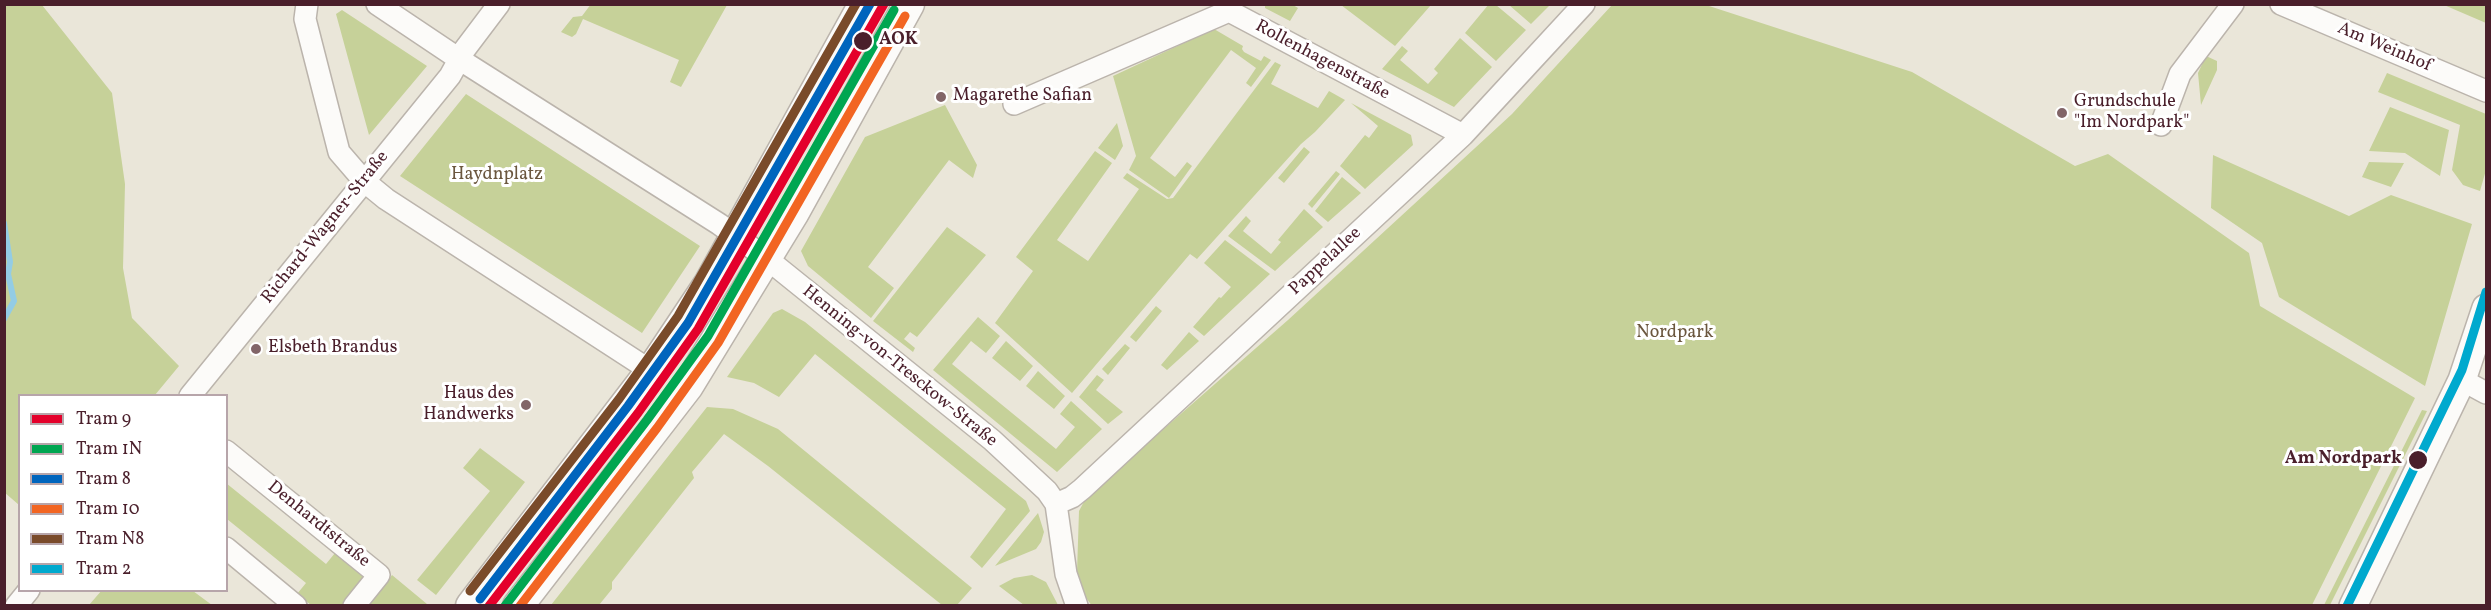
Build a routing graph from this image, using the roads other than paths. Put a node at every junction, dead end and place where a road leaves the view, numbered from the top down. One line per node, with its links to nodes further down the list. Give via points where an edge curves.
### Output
1 (307, 4): 15 (street, via 305,19 339,152)
2 (377, 4): 10 (street)
3 (499, 4): 10 (street, Richard-Wagner-Straße)
4 (864, 4): 16 (main road)
5 (909, 4): 17 (main road)
6 (1584, 4): 14 (street, Pappelallee)
7 (2233, 4): 13 (street, via 2180,74)
8 (2281, 4): 11 (street, Am Weinhof)
9 (1231, 8): 12 (street, Rollenhagenstraße); 14 (street, Rollenhagenstraße)
10 (459, 59): 15 (street, Richard-Wagner-Straße, via 450,76); 16 (street)
11 (2487, 91)
12 (1014, 104)
13 (2161, 125)
14 (1463, 135): 24 (street, Pappelallee, via 1082,489)
15 (364, 181): 19 (street); 22 (street, Richard-Wagner-Straße)
16 (737, 237): 17 (street, Henning-von-Tresckow-Straße); 19 (main road)
17 (766, 258): 24 (street, Henning-von-Tresckow-Straße, via 992,440 1047,490); 31 (main road, via 688,386)
18 (2487, 308): 20 (street)
19 (651, 371): 30 (main road)
20 (2462, 380): 21 (street); 33 (street)
21 (2487, 393)
22 (192, 394)
23 (228, 453): 29 (street, Denhardtstraße, via 379,575)
24 (1056, 504): 32 (street, via 1066,574)
25 (228, 550): 28 (street)
26 (28, 592): 27 (street)
27 (16, 606)
28 (296, 606)
29 (354, 606)
30 (471, 606)
31 (518, 606)
32 (1077, 606)
33 (2353, 606)

